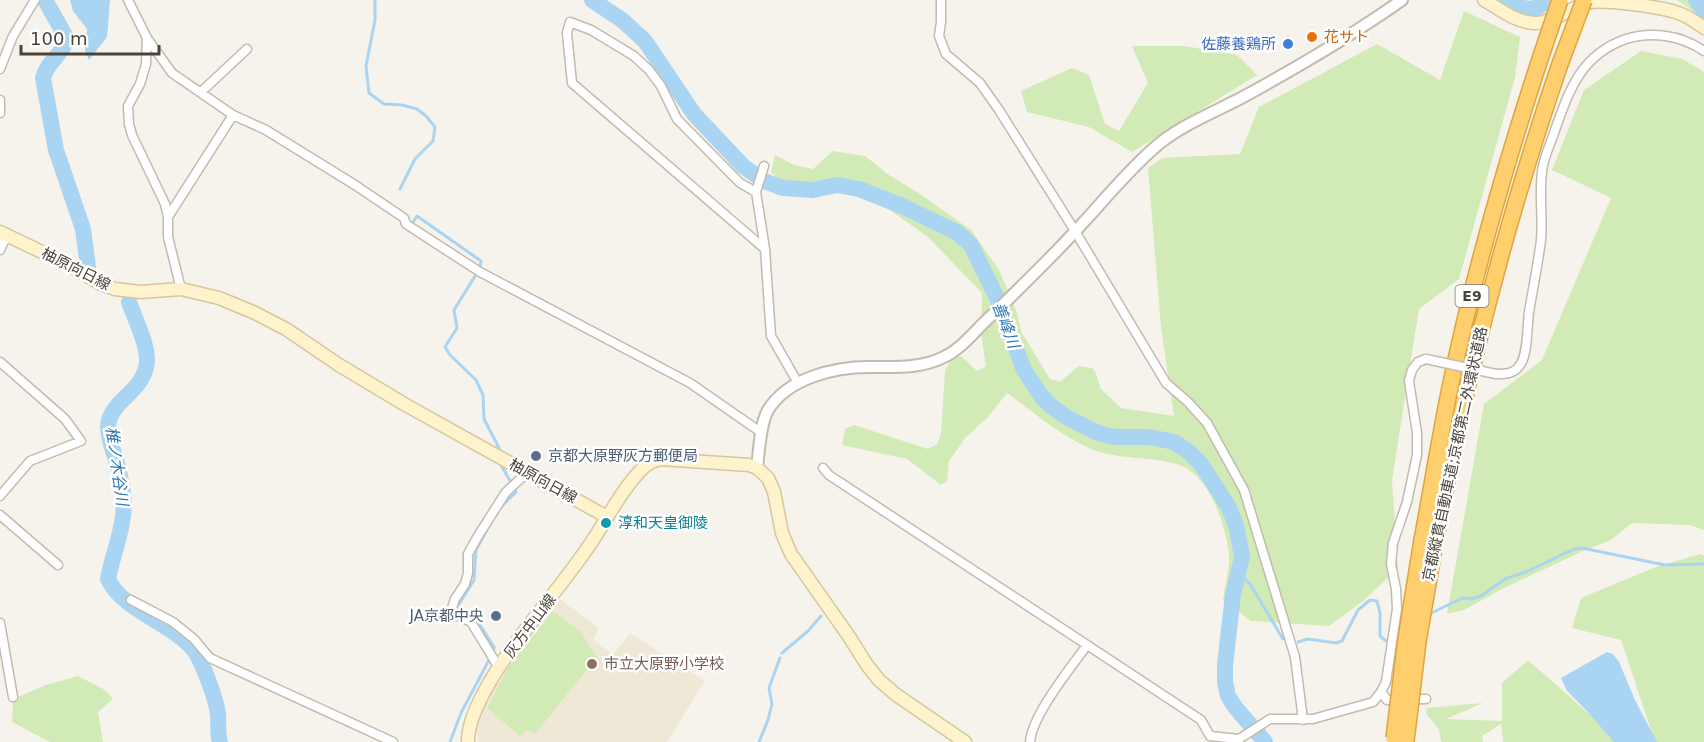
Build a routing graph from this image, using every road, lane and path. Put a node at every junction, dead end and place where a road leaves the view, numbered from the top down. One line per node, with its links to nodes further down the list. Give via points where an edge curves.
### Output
1 (35, 0): 12 (street, via 13,36)
2 (128, 0): 9 (street)
3 (940, 0): 20 (street, via 939,36 946,54 980,83)
4 (1402, 0): 20 (street, via 1367,25 1162,141)
5 (1484, 0): 8 (main road, via 1515,18 1536,23 1581,5 1603,1 1672,11)
6 (1560, 0): 34 (highway, 京都縦貫自動車道;京都第二外環状道路 / E9, bridge, via 1511,152 1465,323 1443,427)
7 (1584, 0): 34 (highway, 京都縦貫自動車道;京都第二外環状道路 / E9, bridge, via 1527,159 1494,274)
8 (1704, 28)
9 (147, 38): 13 (street, via 172,73); 19 (street, via 146,64 128,106 129,124)
10 (247, 49): 13 (street)
11 (1704, 51): 40 (street, bridge, via 1682,40 1650,34 1615,43 1583,69 1572,84 1542,169 1541,242 1525,356 1519,367 1509,374 1496,374 1426,359 1412,370 1409,381 1417,454 1393,543 1391,564 1397,609 1386,682)
12 (0, 69)
13 (201, 92): 16 (street)
14 (0, 100): 15 (street)
15 (0, 114)
16 (233, 116): 19 (street); 27 (street, via 266,130 355,185 477,270 690,383)
17 (764, 166): 18 (street)
18 (757, 189): 22 (street); 22 (street, via 740,183 677,119 661,86 634,56 570,22 567,33 572,83)
19 (168, 218): 24 (street, via 168,237)
20 (1075, 231): 26 (street, via 946,357 912,366 841,370); 43 (street, via 1166,383 1208,423 1244,490 1295,657)
21 (3, 233): 23 (street); 24 (main road, 柚原向日線, via 115,289)
22 (765, 249): 26 (street, via 771,336)
23 (0, 250)
24 (181, 289): 30 (main road, 柚原向日線, via 219,298 286,329 349,371)
25 (0, 362): 31 (street, via 64,418 81,441 30,461)
26 (798, 383): 27 (street, via 780,395 767,412)
27 (762, 434): 28 (street)
28 (758, 468): 33 (main road, via 657,460 639,472); 47 (main road, via 774,492 791,554 867,666 896,694)
29 (823, 468): 38 (street)
30 (528, 472): 33 (main road, 柚原向日線); 39 (street, via 506,492 478,536 468,554 465,584 452,608 456,615 471,622)
31 (0, 496)
32 (0, 515): 35 (street)
33 (607, 517): 39 (main road, 灰方中山線)
34 (1429, 541): 44 (highway, 京都縦貫自動車道;京都第二外環状道路 / E9, bridge, via 1418,642)
35 (58, 565)
36 (131, 600): 45 (street, via 173,622 210,658)
37 (0, 623): 41 (street)
38 (1087, 645): 43 (street, via 1200,720 1210,736 1239,739 1270,719); 48 (street, via 1037,717)
39 (499, 668): 46 (main road, 灰方中山線, via 473,717)
40 (1381, 692): 42 (street, via 1388,700); 43 (street, via 1373,702)
41 (13, 697)
42 (1426, 699)
43 (1303, 720)
44 (1400, 741)
45 (393, 742)
46 (468, 742)
47 (965, 742)
48 (1030, 742)

